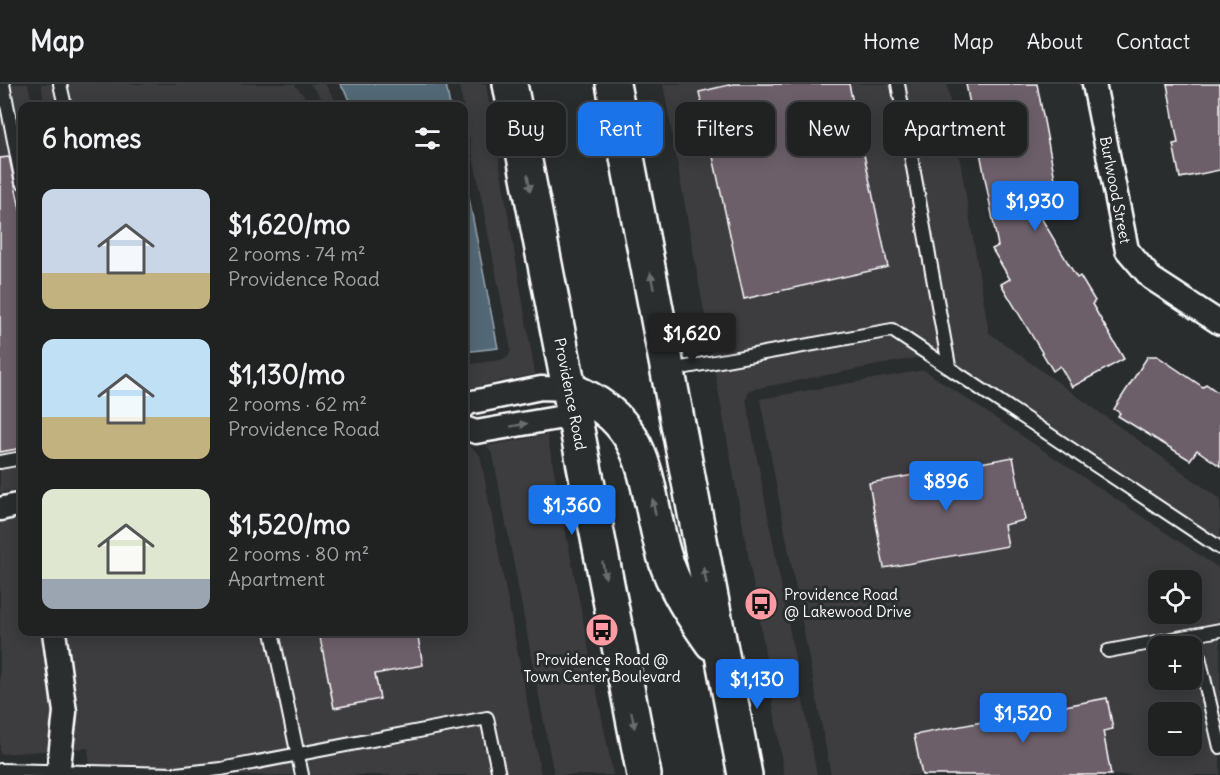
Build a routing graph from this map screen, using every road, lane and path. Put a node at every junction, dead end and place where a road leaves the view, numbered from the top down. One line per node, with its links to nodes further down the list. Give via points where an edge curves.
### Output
1 (3, 84): 8 (lane)
2 (60, 84): 7 (lane)
3 (510, 84): 12 (main road, Providence Road, one-way to 12)
4 (613, 84): 11 (main road, one-way to 4)
5 (898, 84): 10 (lane)
6 (1094, 84): 9 (street, Burlwood Street, via 1127,250 1151,278)
7 (64, 102)
8 (18, 161)
9 (1220, 323)
10 (949, 366): 11 (lane, via 892,330); 19 (lane)
11 (667, 371): 25 (main road, one-way to 11)
12 (572, 402): 13 (street, via 541,388); 14 (street, one-way to 12, via 476,432); 25 (main road, one-way to 12, via 670,572 647,471 634,444 617,421 586,396); 34 (main road, Providence Road, one-way to 34)
13 (468, 403)
14 (468, 429)
15 (18, 459): 16 (lane)
16 (0, 462)
17 (18, 505): 18 (street)
18 (0, 509)
19 (1220, 548)
20 (1220, 630): 21 (lane)
21 (1194, 635): 24 (lane); 26 (lane)
22 (54, 636): 30 (street, via 64,712)
23 (273, 636): 27 (lane)
24 (1108, 651)
25 (720, 654): 35 (main road)
26 (1220, 747)
27 (296, 754): 28 (lane); 32 (lane); 33 (lane, via 487,718)
28 (240, 770): 31 (lane)
29 (0, 771): 30 (lane)
30 (58, 774): 31 (lane)
31 (137, 775)
32 (302, 775)
33 (499, 775)
34 (644, 775)
35 (745, 775)

